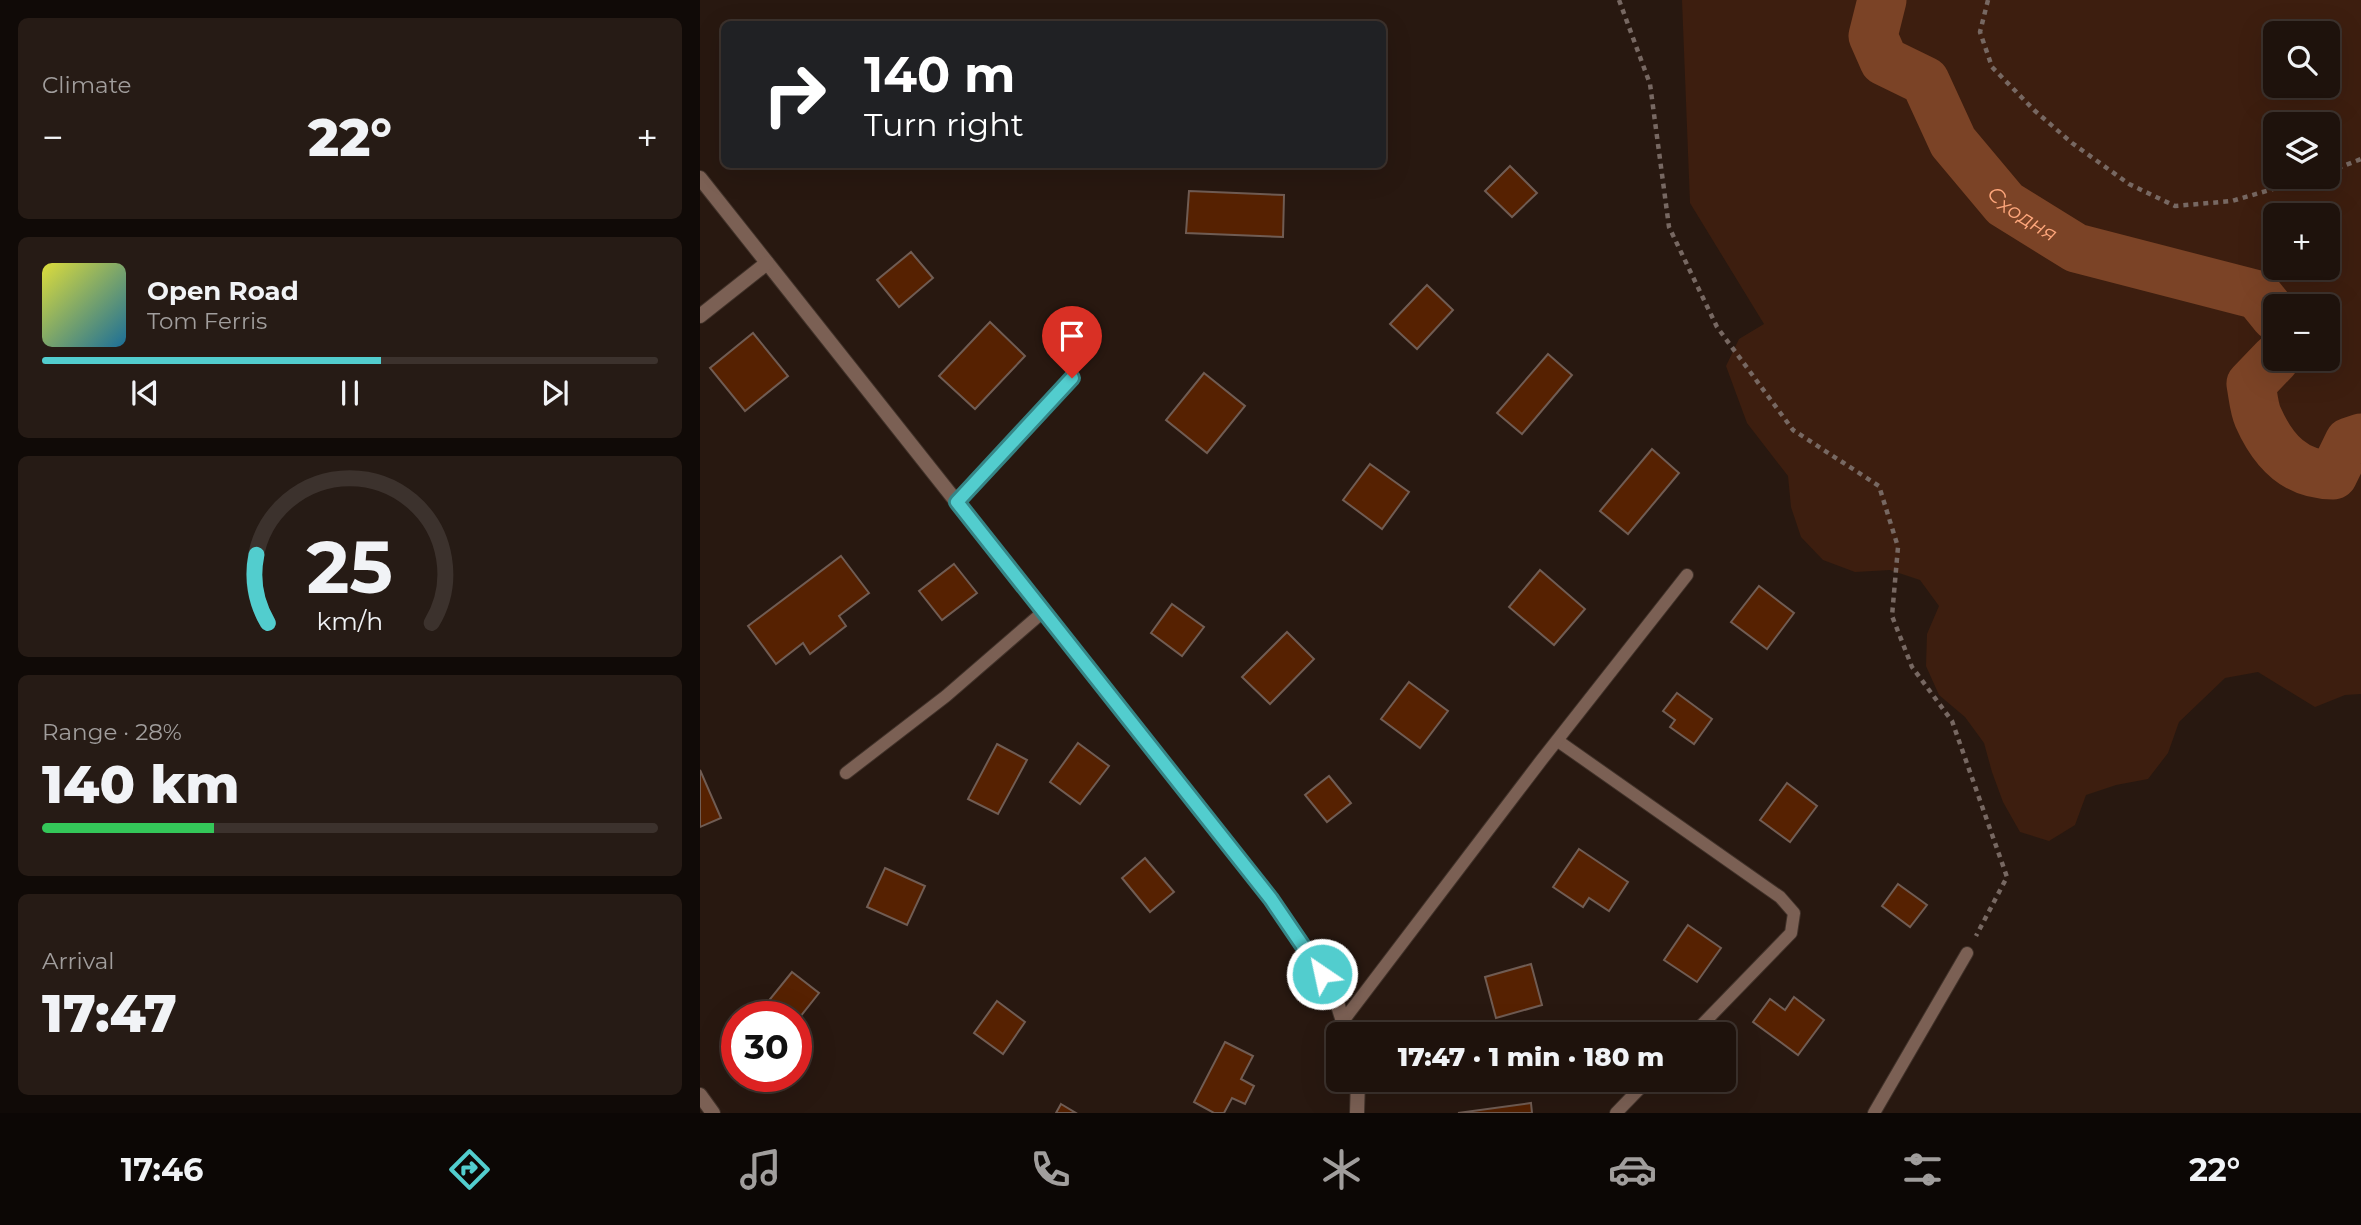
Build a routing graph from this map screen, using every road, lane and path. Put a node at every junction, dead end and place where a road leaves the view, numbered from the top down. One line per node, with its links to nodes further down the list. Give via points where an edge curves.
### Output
1 (1619, 0): 15 (path, via 1650,84 1670,227 1717,327 1793,430 1879,486 1898,547 1892,616 1912,667 1952,721 2007,877)
2 (1988, 0): 6 (path, via 1980,32 1992,67 2072,143 2129,184 2175,206 2232,201)
3 (2361, 159): 4 (path)
4 (2340, 167)
5 (700, 178): 7 (street)
6 (2273, 189)
7 (767, 263): 8 (street); 10 (street)
8 (700, 316)
9 (1072, 378): 10 (lane)
10 (957, 502): 12 (street)
11 (1687, 575): 13 (lane)
12 (1043, 611): 14 (lane, via 946,696); 16 (street, via 1271,899 1334,993)
13 (1558, 741): 17 (lane); 18 (lane, via 1780,897 1794,913 1791,933)
14 (846, 773)
15 (1967, 953): 25 (lane)
16 (1343, 1022)
17 (1349, 1022)
18 (1705, 1022)
19 (1358, 1092): 23 (street)
20 (1636, 1092): 24 (lane)
21 (700, 1095): 22 (street)
22 (713, 1113)
23 (1357, 1113)
24 (1616, 1113)
25 (1874, 1113)

